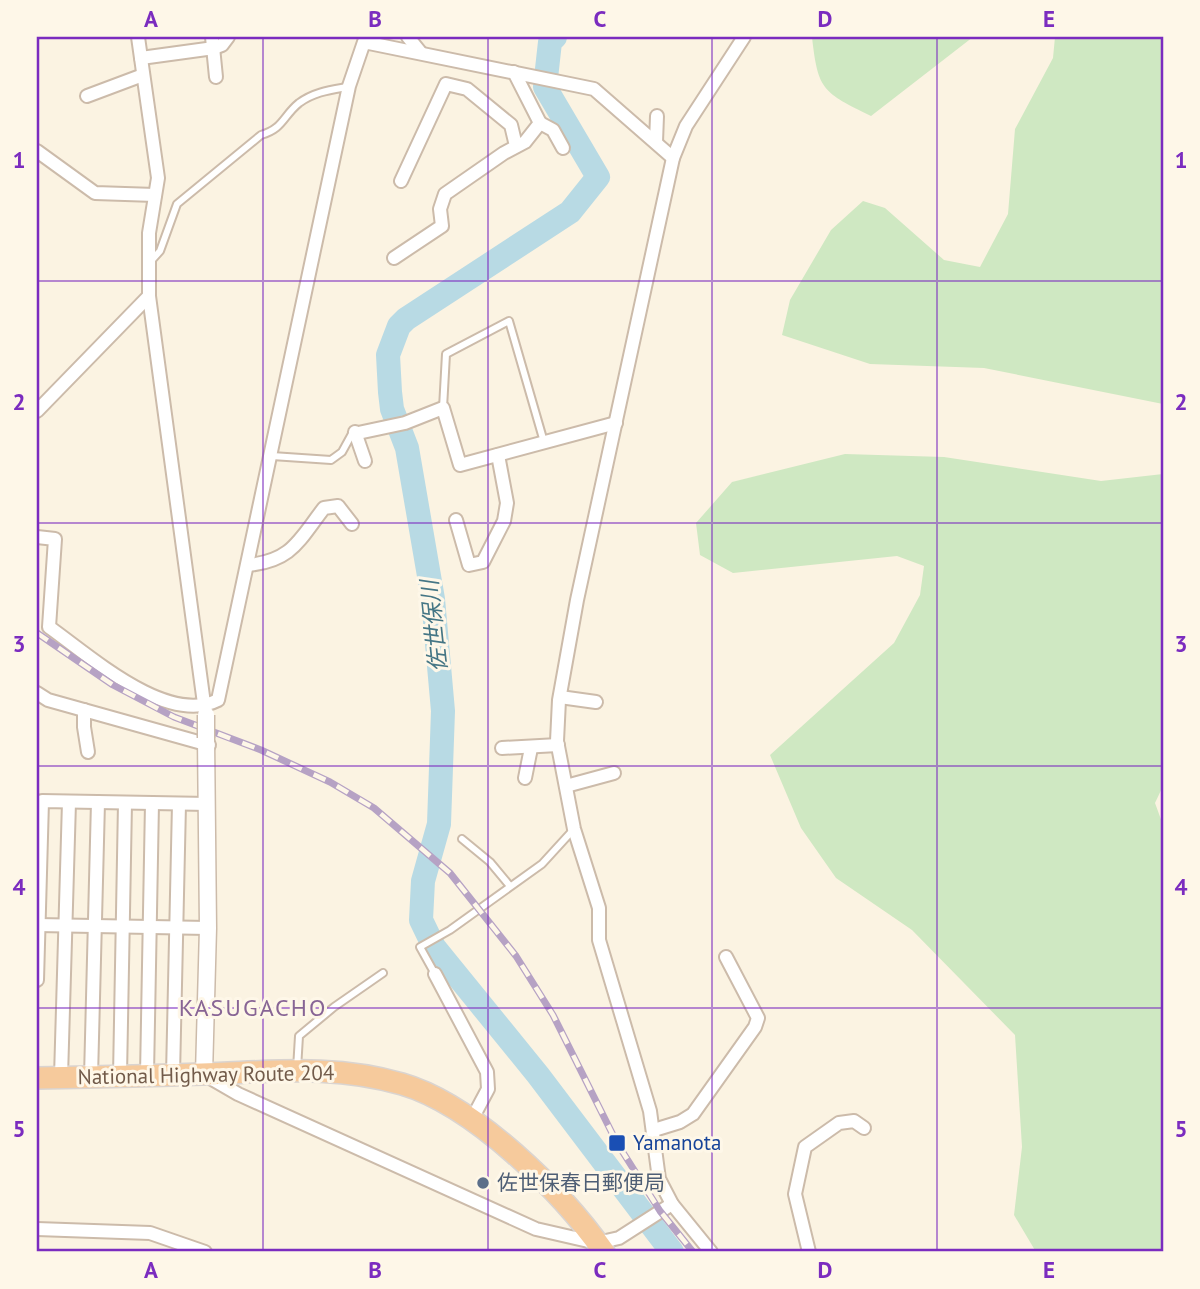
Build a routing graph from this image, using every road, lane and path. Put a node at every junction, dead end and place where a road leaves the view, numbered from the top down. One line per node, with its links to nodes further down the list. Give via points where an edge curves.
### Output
1 (138, 37): 8 (street)
2 (228, 37): 6 (street, via 222,45)
3 (408, 37): 7 (street)
4 (744, 37): 20 (street, via 686,126)
5 (365, 39): 7 (street); 12 (street)
6 (213, 42): 8 (street); 11 (street)
7 (421, 53): 9 (street)
8 (141, 58): 10 (street)
9 (514, 72): 15 (street); 16 (street, via 594,89)
10 (143, 75): 13 (street); 22 (street, via 158,178)
11 (216, 77)
12 (349, 86): 24 (lane, via 320,91 298,104 276,131 261,135 177,204 160,251); 32 (street)
13 (87, 96)
14 (657, 116): 16 (street)
15 (540, 123): 17 (street); 18 (street, via 553,130)
16 (656, 142): 20 (street)
17 (516, 146): 21 (street, via 511,125 467,89 446,84); 23 (street, via 445,194 440,209 442,226)
18 (563, 148)
19 (37, 150): 22 (street, via 94,193)
20 (673, 158): 28 (street)
21 (401, 181)
22 (155, 195): 24 (street)
23 (394, 258)
24 (148, 265): 25 (street)
25 (149, 296): 27 (street); 42 (street)
26 (443, 408): 29 (street, via 405,423); 30 (lane, via 446,354 509,321); 31 (street, via 460,465)
27 (37, 411)
28 (616, 423): 30 (street); 39 (street)
29 (356, 432): 32 (lane, via 331,460); 33 (street)
30 (544, 442): 31 (street)
31 (498, 455): 34 (street, via 506,503 504,521 483,562 468,565)
32 (272, 456): 37 (street)
33 (365, 461)
34 (456, 520)
35 (352, 524): 37 (street, via 338,506 324,509 290,551 279,559)
36 (37, 537): 42 (street, via 55,539 49,627 128,682 173,705)
37 (248, 565): 42 (street, via 218,700)
38 (37, 693): 41 (street)
39 (560, 697): 40 (street); 44 (street)
40 (596, 702)
41 (84, 710): 43 (street); 47 (street)
42 (205, 711): 43 (street, bridge)
43 (208, 742): 57 (street)
44 (558, 745): 46 (street); 50 (street)
45 (502, 748): 46 (street)
46 (531, 748): 49 (street)
47 (88, 752)
48 (609, 771): 50 (street)
49 (525, 778)
50 (566, 786): 58 (street)
51 (39, 801): 52 (street); 61 (street)
52 (69, 802): 53 (street); 62 (street)
53 (97, 802): 54 (street); 63 (street)
54 (125, 803): 55 (street); 64 (street)
55 (152, 803): 56 (street); 65 (street)
56 (179, 804): 57 (street); 66 (street)
57 (208, 804): 67 (street)
58 (574, 829): 60 (lane, via 542,864); 82 (street, via 599,908 599,940)
59 (463, 839): 60 (lane)
60 (510, 886): 70 (lane, via 420,947)
61 (37, 925): 62 (street); 71 (street)
62 (66, 925): 63 (street); 77 (street)
63 (94, 926): 64 (street); 78 (street)
64 (123, 926): 65 (street); 75 (street)
65 (149, 927): 66 (street); 76 (street)
66 (176, 927): 67 (street); 74 (street)
67 (208, 928): 73 (street)
68 (726, 964): 82 (street, via 758,1018 755,1027 693,1114)
69 (383, 973): 72 (lane, via 299,1036)
70 (435, 974): 80 (street, via 487,1072 488,1089)
71 (37, 980)
72 (298, 1069): 73 (highway, National Highway Route 204); 80 (highway, National Highway Route 204, via 348,1072 405,1085)
73 (204, 1074): 74 (highway, National Highway Route 204); 85 (street, via 238,1094 536,1228)
74 (173, 1075): 76 (highway, National Highway Route 204)
75 (120, 1076): 76 (highway, National Highway Route 204); 78 (highway, National Highway Route 204)
76 (147, 1076)
77 (61, 1077): 78 (highway, National Highway Route 204); 79 (highway, National Highway Route 204)
78 (91, 1077)
79 (37, 1078)
80 (472, 1119): 85 (highway, National Highway Route 204, via 521,1158)
81 (864, 1128): 88 (street, via 854,1121 839,1123 805,1147 795,1194)
82 (654, 1129): 83 (street, via 659,1179)
83 (672, 1204): 85 (street); 87 (street)
84 (37, 1228): 86 (street, via 150,1233)
85 (607, 1244)
86 (205, 1252)
87 (711, 1252)
88 (809, 1252)

